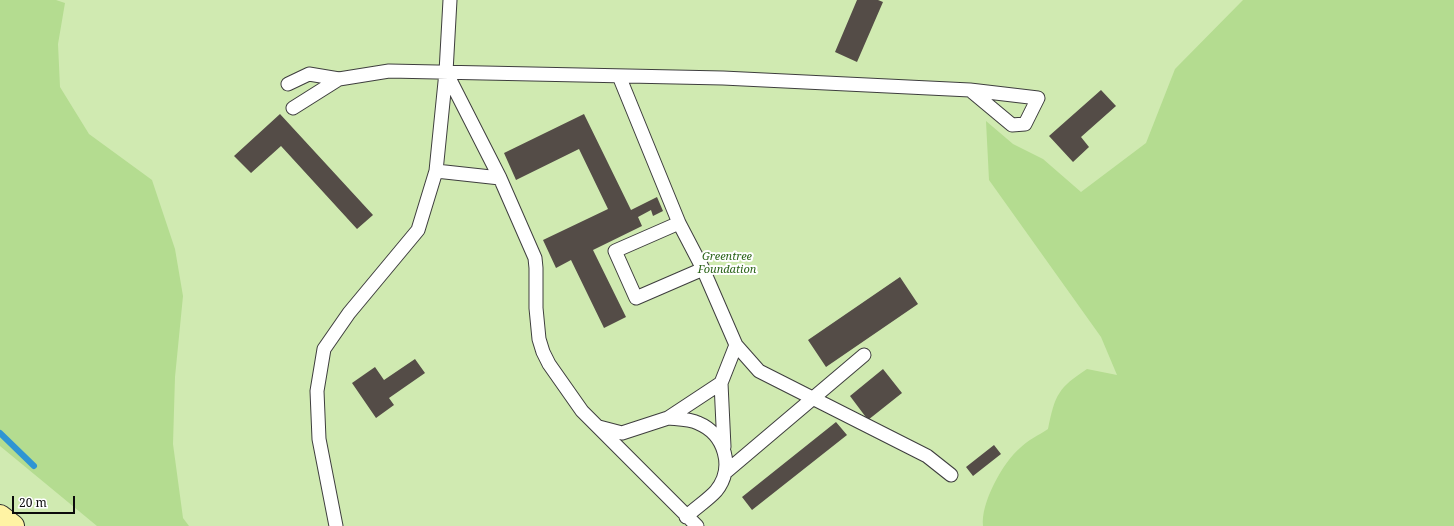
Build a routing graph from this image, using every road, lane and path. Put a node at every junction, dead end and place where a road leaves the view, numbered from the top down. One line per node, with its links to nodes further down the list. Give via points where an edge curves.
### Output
1 (450, 0): 2 (lane)
2 (446, 72): 3 (lane); 4 (lane, via 389,71); 8 (lane); 9 (lane)
3 (619, 76): 6 (lane, via 724,78); 10 (lane)
4 (339, 79): 5 (lane, via 309,74); 7 (lane)
5 (288, 84)
6 (970, 90): 6 (lane, via 1000,94 1038,98 1025,124 1012,125)
7 (293, 108)
8 (436, 171): 9 (lane); 24 (lane, via 418,230 349,313 324,349 317,391 319,439)
9 (500, 178): 17 (lane, via 535,258 536,308 543,352 570,396)
10 (679, 223): 11 (lane); 11 (lane, via 615,251 636,298)
11 (703, 269): 12 (lane)
12 (736, 345): 14 (lane); 15 (lane, via 759,371)
13 (864, 355): 15 (lane)
14 (720, 383): 16 (lane); 18 (lane)
15 (814, 398): 19 (lane); 20 (lane, via 927,456)
16 (668, 418): 17 (lane, via 622,433); 18 (lane, via 697,422 713,431)
17 (597, 426): 22 (lane)
18 (724, 450): 19 (lane)
19 (727, 471): 22 (lane, via 716,490)
20 (951, 474)
21 (0, 516): 23 (main road)
22 (686, 517): 25 (lane)
23 (13, 526)
24 (336, 526)
25 (697, 526)

